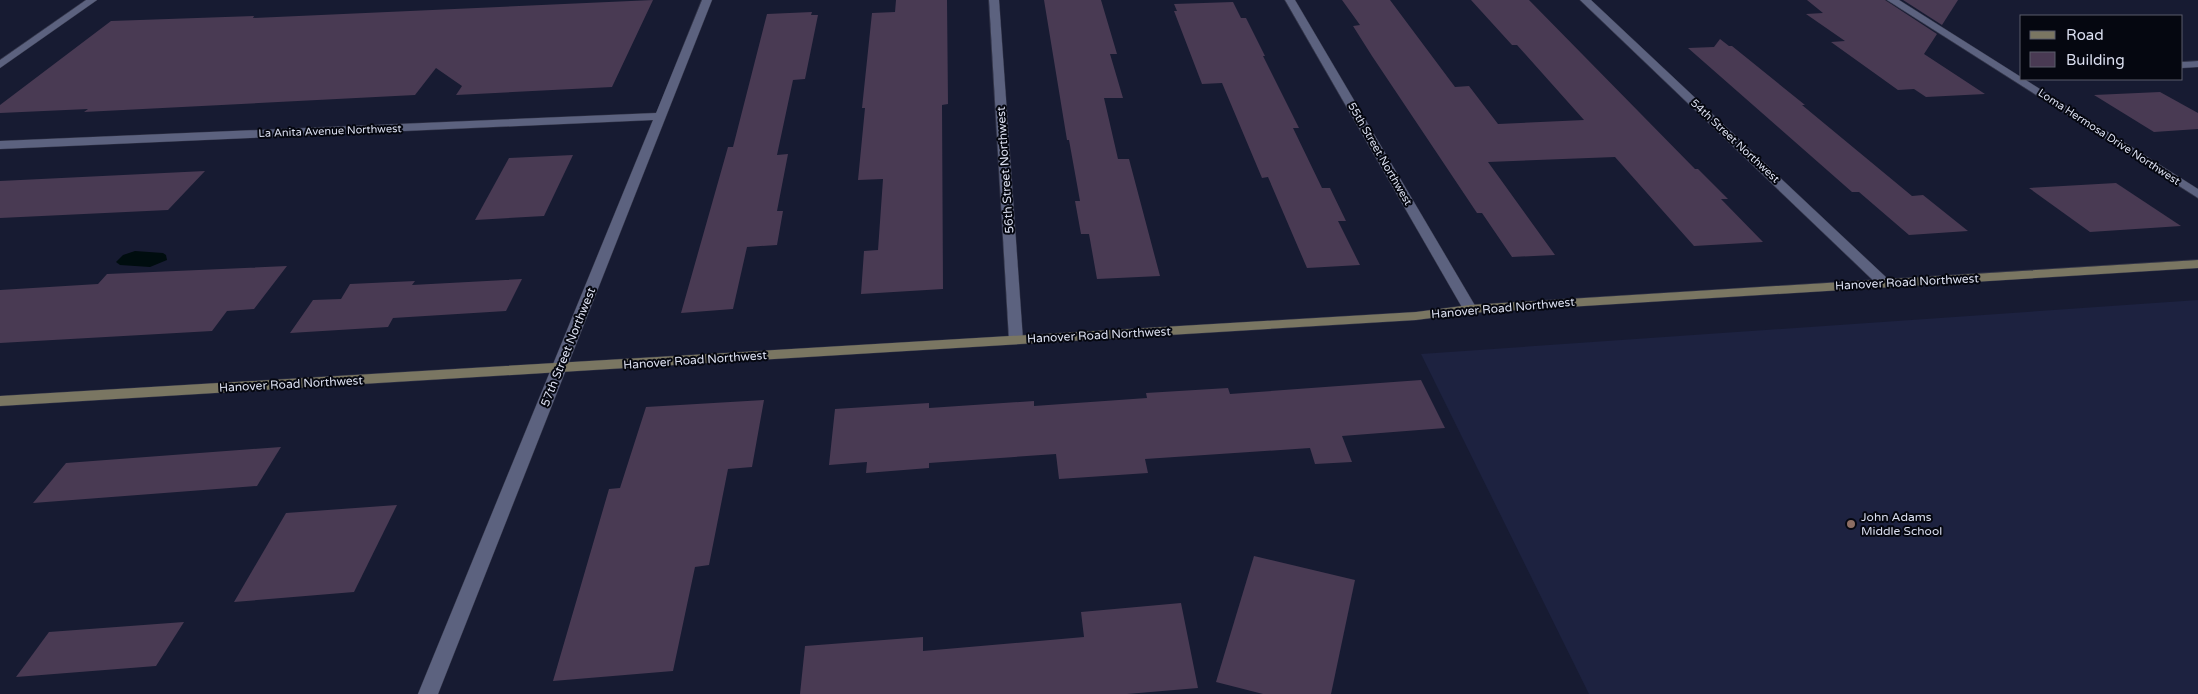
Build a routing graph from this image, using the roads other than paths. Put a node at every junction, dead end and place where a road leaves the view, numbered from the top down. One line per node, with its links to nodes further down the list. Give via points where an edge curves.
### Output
1 (92, 0): 7 (street)
2 (707, 0): 14 (street, 57th Street Northwest)
3 (994, 0): 20 (street, 56th Street Northwest)
4 (1290, 0): 19 (street, 55th Street Northwest)
5 (1585, 0): 18 (street, 54th Street Northwest)
6 (1892, 0): 11 (street, Loma Hermosa Drive Northwest)
7 (0, 64)
8 (2198, 64): 9 (street)
9 (2183, 65)
10 (2020, 70): 11 (street)
11 (2006, 71): 13 (street, Loma Hermosa Drive Northwest)
12 (2020, 80): 16 (street, Loma Hermosa Drive Northwest)
13 (2020, 80)
14 (660, 116): 15 (street, La Anita Avenue Northwest); 21 (street, 57th Street Northwest)
15 (0, 145)
16 (2198, 194)
17 (2198, 264): 18 (street, Hanover Road Northwest)
18 (1884, 284): 19 (street, Hanover Road Northwest)
19 (1470, 309): 20 (street, Hanover Road Northwest, via 1416,316)
20 (1016, 340): 21 (street, Hanover Road Northwest)
21 (559, 369): 22 (street, Hanover Road Northwest); 23 (street, 57th Street Northwest)
22 (0, 401)
23 (428, 694)

